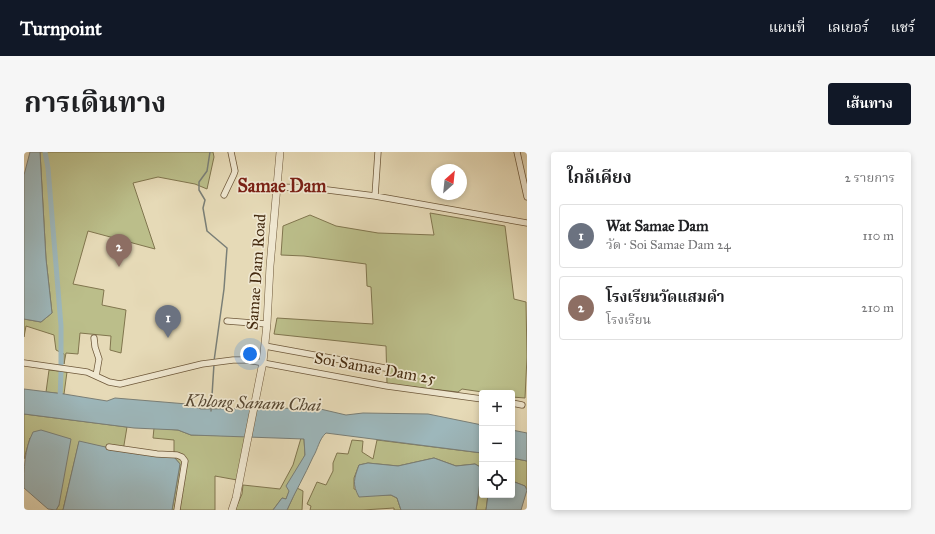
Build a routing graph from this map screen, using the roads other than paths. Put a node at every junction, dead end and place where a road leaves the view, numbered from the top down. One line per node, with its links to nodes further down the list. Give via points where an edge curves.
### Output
1 (231, 152): 6 (street, via 234,174)
2 (280, 152): 5 (street, Samae Dam Road)
3 (378, 152): 7 (street)
4 (516, 152): 8 (street)
5 (278, 187): 7 (street, via 312,188); 11 (street, Samae Dam Road)
6 (224, 195)
7 (375, 196): 9 (street)
8 (527, 197)
9 (527, 224)
10 (227, 322): 11 (street)
11 (267, 324): 13 (street, Samae Dam Road)
12 (94, 338): 17 (street, via 99,359)
13 (265, 346): 14 (street, Samae Dam Road); 16 (street)
14 (263, 362): 17 (street, Soi Samae Dam 25, via 240,360 202,364 120,384); 18 (street, Soi Samae Dam 25, via 387,386); 23 (street, Samae Dam Road)
15 (24, 363): 17 (street, Soi Samae Dam 25, via 87,372)
16 (385, 368)
17 (96, 376)
18 (479, 399)
19 (515, 404): 20 (street)
20 (522, 405)
21 (109, 447): 22 (street, via 182,457 185,461)
22 (177, 510)
23 (232, 510)

